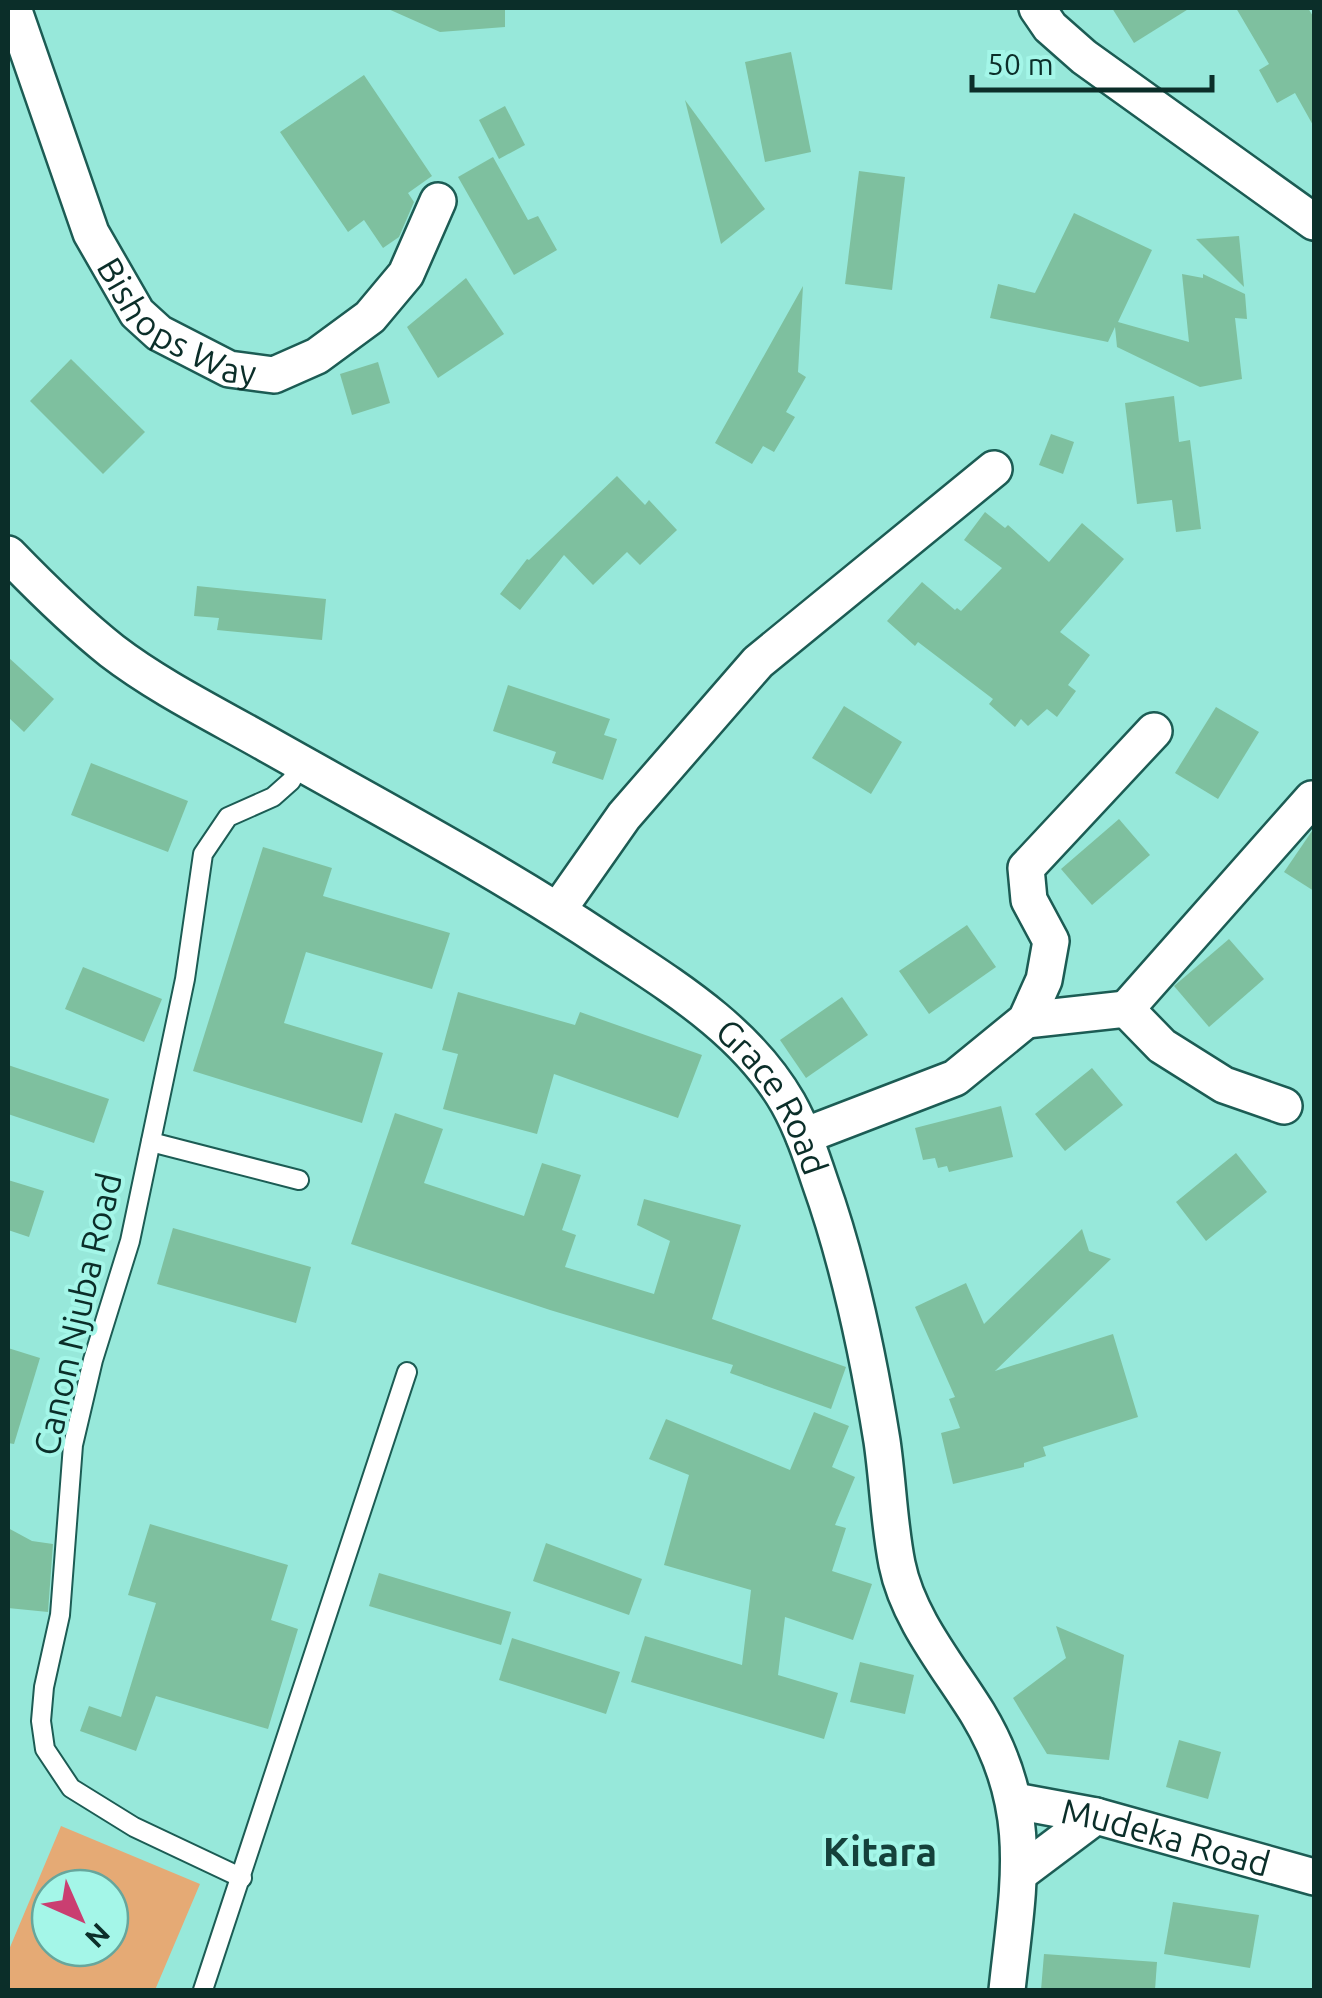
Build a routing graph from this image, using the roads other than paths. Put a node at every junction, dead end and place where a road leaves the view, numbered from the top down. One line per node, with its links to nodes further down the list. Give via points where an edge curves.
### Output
1 (13, 8): 3 (street, Bishops Way, via 91,233 137,312 159,332 229,369 274,375 316,356 370,317 406,274)
2 (1037, 8): 4 (street, via 1084,57)
3 (438, 201)
4 (1314, 222)
5 (994, 469): 10 (street, via 758,662 624,816)
6 (8, 554): 8 (street, Grace Road, via 116,654)
7 (1154, 731): 12 (street, via 1026,868 1029,900 1051,940 1044,980)
8 (301, 764): 10 (street, Grace Road); 15 (lane, Canon Njuba Road, via 274,797 228,818 203,854 186,979)
9 (1312, 800): 11 (street)
10 (558, 910): 14 (street, Grace Road, via 698,1003 748,1050)
11 (1126, 1009): 12 (street); 13 (street, via 1162,1046 1224,1085)
12 (1026, 1020): 14 (street, via 955,1078)
13 (1284, 1106)
14 (804, 1136): 18 (street, Grace Road, via 858,1310 898,1567 914,1614 981,1719)
15 (151, 1142): 16 (lane); 22 (lane, Canon Njuba Road, via 74,1445 60,1615 41,1722 45,1749 71,1788 134,1828)
16 (299, 1180)
17 (407, 1372): 22 (lane)
18 (1016, 1802): 19 (street, Mudeka Road); 20 (street, Grace Road)
19 (1096, 1816): 20 (street); 21 (street, Mudeka Road)
20 (1020, 1872): 24 (street, Grace Road)
21 (1314, 1877)
22 (242, 1878): 23 (lane)
23 (204, 1990)
24 (1007, 1990)

